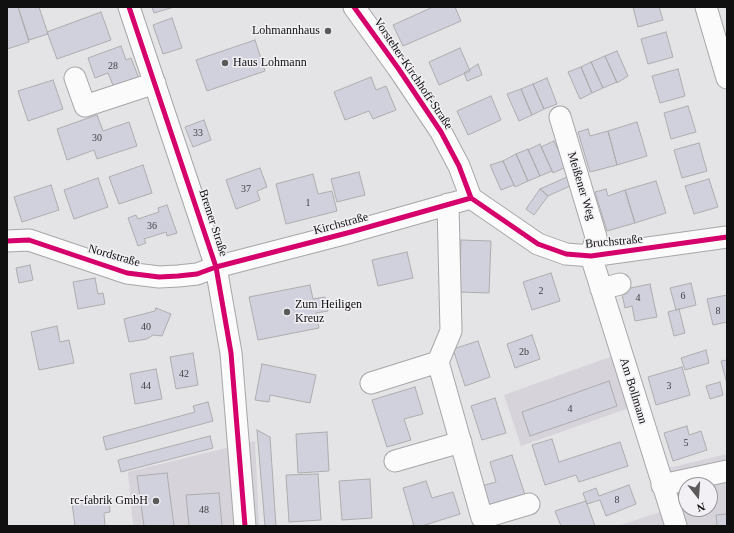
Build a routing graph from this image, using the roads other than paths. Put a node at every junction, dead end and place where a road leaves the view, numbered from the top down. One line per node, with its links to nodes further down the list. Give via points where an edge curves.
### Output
1 (128, 7): 6 (street, Bremer Straße)
2 (354, 7): 8 (street, Vorsteher-Kirchhoff-Straße, via 441,132 459,166)
3 (706, 7): 5 (street)
4 (75, 78): 6 (street, via 85,106)
5 (727, 78)
6 (155, 83): 13 (street, Bremer Straße)
7 (560, 117): 12 (street, Meißener Weg, via 596,237)
8 (471, 198): 9 (street, Kirchstraße); 12 (street, Bruchstraße, via 538,244 566,254)
9 (448, 204): 13 (street, Kirchstraße); 14 (street, via 451,331)
10 (727, 237): 12 (street, Bruchstraße)
11 (7, 241): 13 (street, Nordstraße, via 29,240 128,273 159,277 197,274)
12 (591, 256): 19 (street, Am Bollmann, via 610,286)
13 (216, 267): 21 (street, Bremer Straße, via 231,353)
14 (438, 362): 15 (street); 16 (street)
15 (371, 382)
16 (461, 442): 17 (street); 20 (street, via 482,518)
17 (395, 461)
18 (727, 471): 19 (street)
19 (662, 485): 22 (street, Am Bollmann)
20 (529, 504)
21 (245, 526)
22 (676, 526)

